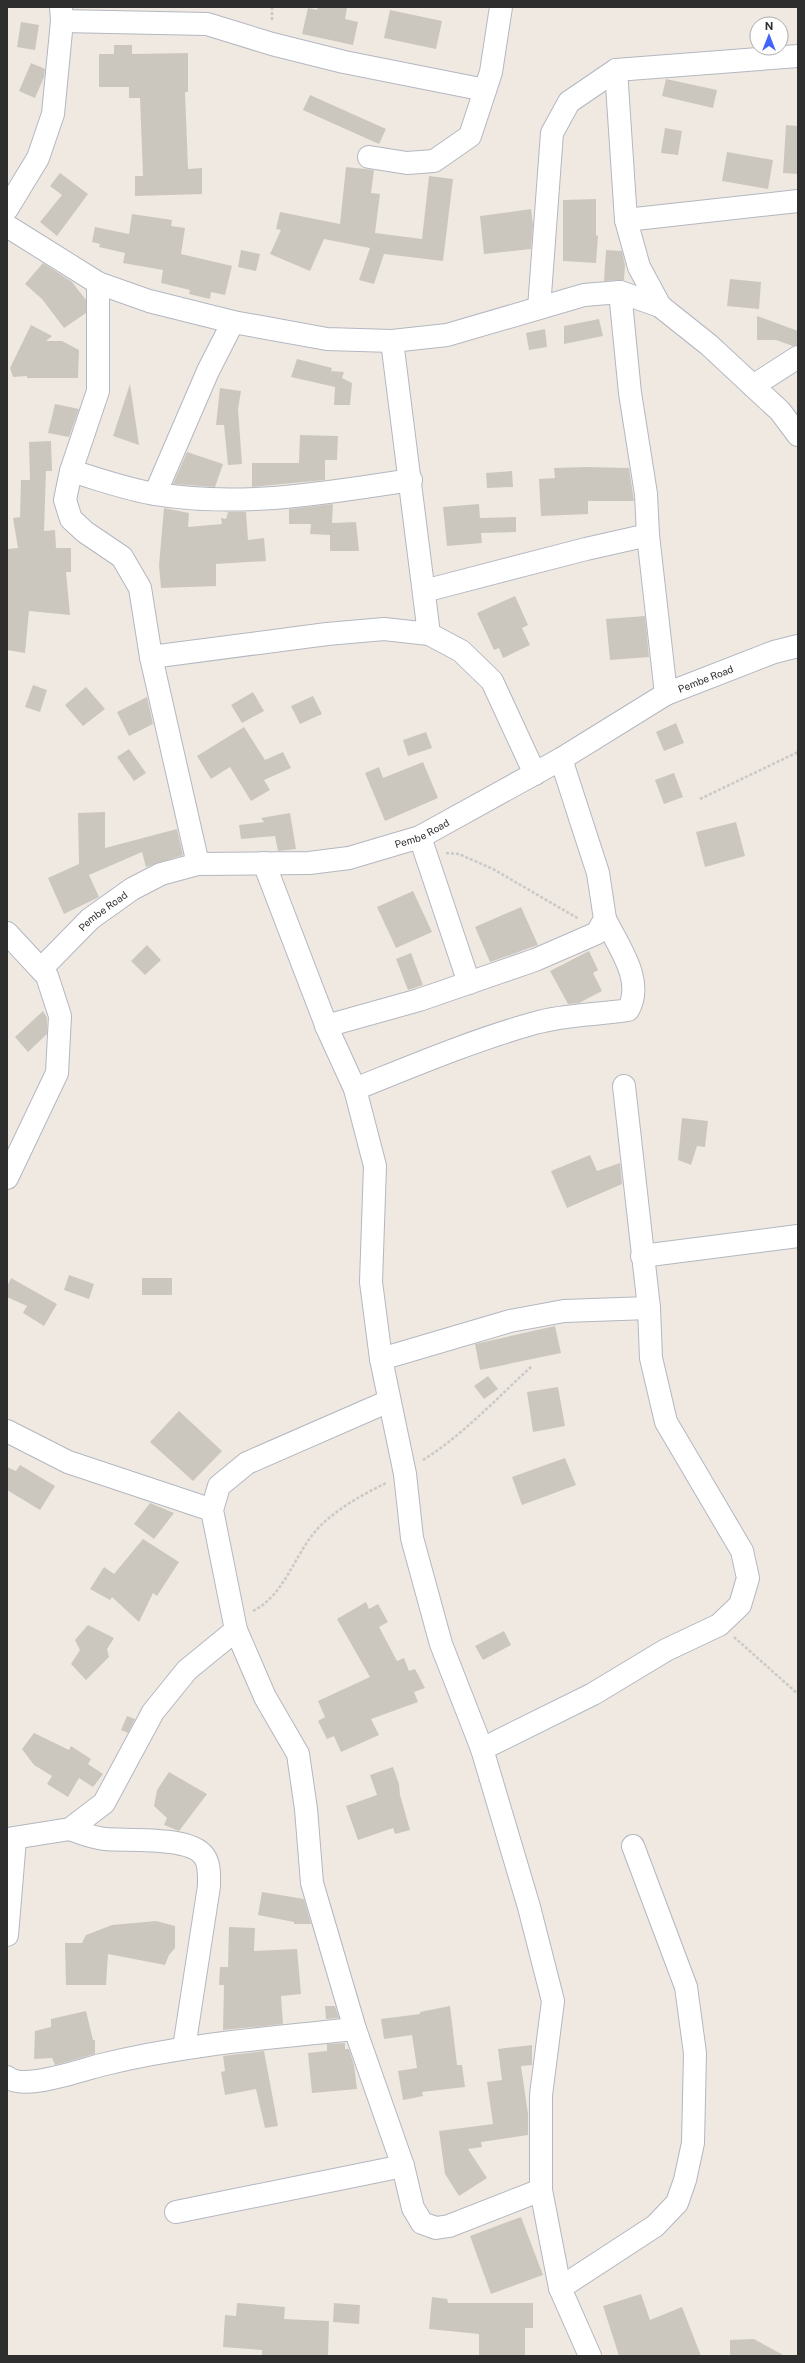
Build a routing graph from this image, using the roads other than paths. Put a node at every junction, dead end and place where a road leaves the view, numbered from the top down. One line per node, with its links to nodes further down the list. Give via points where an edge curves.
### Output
1 (501, 7): 5 (street, via 491,72)
2 (61, 14): 5 (street, via 206,24 344,62); 8 (street, via 53,114 38,158)
3 (798, 56): 4 (street)
4 (616, 70): 9 (street); 14 (street, via 569,102 552,133)
5 (485, 90): 6 (street, via 470,136 434,161 407,163)
6 (369, 157)
7 (798, 201): 9 (street)
8 (7, 209)
9 (626, 220): 13 (street, via 639,267)
10 (7, 226): 11 (street)
11 (98, 284): 15 (street, via 149,301); 20 (street, via 98,391)
12 (620, 292): 13 (street); 14 (street, via 584,294); 23 (street, via 630,393 646,494)
13 (660, 306): 18 (street, via 709,345)
14 (539, 308): 16 (street, via 447,335)
15 (233, 322): 16 (street, via 327,339); 22 (street, via 208,371)
16 (392, 340): 21 (street)
17 (798, 357): 18 (street)
18 (753, 386): 19 (street, via 780,411)
19 (798, 435)
20 (71, 471): 22 (street); 27 (street, via 65,500 71,519 85,532 122,557 140,588)
21 (411, 480): 22 (street, via 283,498 187,498); 24 (street)
22 (155, 494)
23 (648, 535): 24 (street, via 586,548); 28 (street)
24 (424, 591): 25 (street)
25 (429, 634): 27 (street, via 384,629 289,638); 30 (street, via 461,651 492,681)
26 (798, 646): 28 (street, Pembe Road, via 774,652)
27 (151, 657): 33 (street)
28 (666, 694): 29 (street, Pembe Road)
29 (561, 759): 30 (street, Pembe Road); 34 (street, via 598,874)
30 (535, 774): 31 (street, Pembe Road)
31 (422, 844): 32 (street, Pembe Road, via 309,863); 37 (street)
32 (264, 863): 33 (street, Pembe Road); 38 (street)
33 (198, 864): 36 (street, Pembe Road, via 161,874 132,889 90,918)
34 (601, 926): 37 (street, via 536,960); 40 (street, via 633,976 634,1001 628,1010 605,1014 579,1014 536,1022 463,1046)
35 (7, 933): 36 (street)
36 (40, 969): 41 (street, via 47,976 60,1016 57,1073)
37 (469, 983): 38 (street)
38 (326, 1026): 40 (street)
39 (624, 1086): 43 (street)
40 (355, 1089): 45 (street, via 375,1166 371,1282)
41 (7, 1178)
42 (798, 1236): 43 (street)
43 (642, 1256): 44 (street)
44 (649, 1308): 45 (street, via 564,1311 510,1321); 50 (street, via 651,1358 666,1422 742,1551 748,1578 740,1605 719,1625 666,1650 592,1694)
45 (381, 1360): 46 (street)
46 (389, 1401): 48 (street, via 247,1463 219,1486); 50 (street, via 404,1470 412,1538 441,1644)
47 (7, 1431): 48 (street, via 68,1462)
48 (212, 1510): 49 (street)
49 (236, 1625): 51 (street, via 187,1670 153,1712 104,1803); 55 (street, via 265,1697 298,1754 306,1809 312,1883)
50 (482, 1749): 59 (street, via 530,1907 553,2001 540,2095)
51 (70, 1829): 52 (street); 56 (street, via 104,1839 169,1842 189,1846 204,1855 208,1866 209,1886)
52 (11, 1839): 54 (street)
53 (633, 1846): 61 (street, via 686,1987 695,2053 693,2143 677,2202 655,2226)
54 (7, 1935)
55 (355, 2029): 56 (street); 58 (street)
56 (184, 2048): 57 (street, via 116,2061 42,2080 21,2082)
57 (7, 2077)
58 (404, 2166): 59 (street, via 413,2208 422,2223 436,2228 450,2226); 60 (street)
59 (542, 2190): 61 (street)
60 (176, 2212)
61 (560, 2288): 62 (street)
62 (590, 2356)

